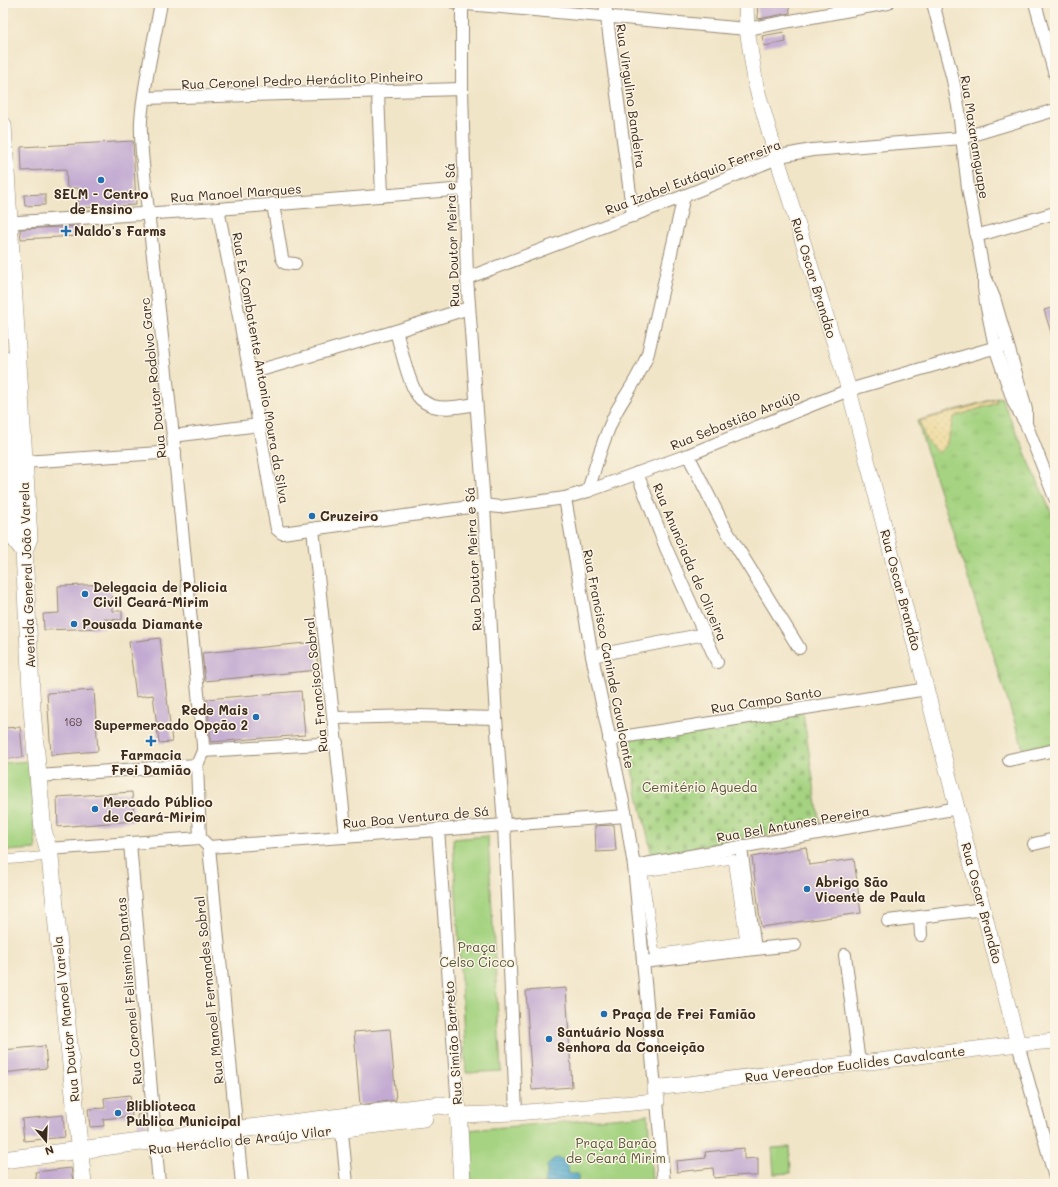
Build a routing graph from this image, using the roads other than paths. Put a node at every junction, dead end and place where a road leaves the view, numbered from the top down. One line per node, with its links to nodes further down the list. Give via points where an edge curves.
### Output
1 (161, 3): 14 (street, Rua Doutor Rodolvo Garc)
2 (454, 3): 3 (street)
3 (462, 3): 9 (street); 12 (street, Rua Doutor Meira e Sá)
4 (605, 3): 9 (street, Rua Virgulino Bandeira)
5 (746, 3): 10 (street, Rua Oscar Brandão)
6 (888, 3): 10 (street)
7 (933, 3): 17 (street, Rua Maxaramguape, via 953,80)
8 (1035, 3): 11 (street)
9 (606, 16): 10 (street); 26 (street, Rua Virgulino Bandeira)
10 (747, 29): 18 (street, Rua Oscar Brandão, via 756,86)
11 (1055, 75)
12 (462, 89): 13 (street, Rua Ceronel Pedro Heráclito Pinheiro); 19 (street, Rua Doutor Meira e Sá)
13 (378, 92): 14 (street, Rua Ceronel Pedro Heráclito Pinheiro); 20 (street)
14 (144, 98): 24 (street, Rua Doutor Rodolvo Garc, via 141,122)
15 (1055, 110): 17 (street, Rua Izabel Eutáquio Ferreira)
16 (3, 125): 27 (main road, Avenida General João Varela)
17 (962, 138): 18 (street, Rua Izabel Eutáquio Ferreira, via 812,150); 28 (street, Rua Maxaramguape)
18 (777, 158): 21 (street, Rua Izabel Eutáquio Ferreira); 38 (street, Rua Oscar Brandão)
19 (465, 189): 20 (street, Rua Manoel Marques); 31 (street, Rua Doutor Meira e Sá)
20 (382, 196): 22 (street, Rua Manoel Marques)
21 (684, 196): 26 (street, Rua Izabel Eutáquio Ferreira); 48 (street, via 648,352 641,371 609,427)
22 (273, 204): 23 (street, Rua Manoel Marques); 29 (street, via 282,258 285,263)
23 (218, 209): 24 (street, Rua Manoel Marques); 37 (street, Rua Ex Combatente Antonio Moura da Silva)
24 (148, 213): 27 (street, Rua Manoel Marques); 42 (street, Rua Doutor Rodolvo Garc)
25 (1055, 213): 28 (street)
26 (633, 216): 31 (street, Rua Izabel Eutáquio Ferreira)
27 (6, 223): 45 (main road, Avenida General João Varela)
28 (976, 236): 30 (street, Rua Maxaramguape)
29 (296, 264)
30 (984, 276): 34 (street, Rua Maxaramguape, via 990,286); 35 (street, Rua Maxaramguape, via 986,303)
31 (467, 278): 32 (street, Rua Doutor Meira e Sá)
32 (469, 308): 33 (street); 39 (street, Rua Doutor Meira e Sá)
33 (396, 331): 37 (street); 39 (street, via 418,397 433,406 441,407)
34 (1007, 344): 35 (street, Rua Sebastião Araújo); 40 (street, Rua Maxaramguape, via 1026,410)
35 (995, 347): 38 (street, Rua Sebastião Araújo); 40 (street, Rua Maxaramguape, via 1014,403)
36 (3, 358): 54 (main road)
37 (250, 373): 41 (street, Rua Ex Combatente Antonio Moura da Silva)
38 (849, 390): 44 (street, Rua Sebastião Araújo); 59 (street, Rua Oscar Brandão)
39 (476, 404): 51 (street, Rua Doutor Meira e Sá)
40 (1026, 424): 47 (street)
41 (259, 425): 42 (street); 53 (street, Rua Ex Combatente Antonio Moura da Silva)
42 (174, 436): 43 (street, Rua Doutor Rodolvo Garc)
43 (175, 452): 45 (street); 65 (street, Rua Doutor Rodolvo Garc)
44 (688, 455): 46 (street, Rua Sebastião Araújo); 56 (street, via 725,528)
45 (24, 462): 54 (main road, Avenida General João Varela)
46 (637, 473): 48 (street, Rua Sebastião Araújo); 55 (street, Rua Anunciada de Oliveira, via 666,548)
47 (1052, 482): 50 (street)
48 (588, 491): 49 (street, Rua Sebastião Araújo)
49 (565, 498): 51 (street, Rua Sebastião Araújo, via 499,507); 57 (street, Rua Francisco Caninde Cavalcante)
50 (1055, 498)
51 (484, 505): 52 (street, Rua Sebastião Araújo); 61 (street, Rua Doutor Meira e Sá)
52 (313, 529): 53 (street, Rua Sebastião Araújo); 60 (street, Rua Francisco Sobral)
53 (279, 532)
54 (18, 542): 68 (main road, Avenida General João Varela)
55 (704, 634): 57 (street); 58 (street, Rua Anunciada de Oliveira)
56 (799, 648)
57 (592, 656): 62 (street, Rua Francisco Caninde Cavalcante)
58 (717, 662)
59 (927, 689): 62 (street, Rua Campo Santo); 69 (street, Rua Oscar Brandão)
60 (334, 718): 61 (street); 63 (street, Rua Francisco Sobral)
61 (496, 718): 71 (street, Rua Doutor Meira e Sá)
62 (609, 739): 70 (street, Rua Francisco Caninde Cavalcante)
63 (337, 743): 65 (street); 73 (street, Rua Francisco Sobral)
64 (1055, 750): 66 (street)
65 (203, 751): 67 (street)
66 (1009, 760)
67 (197, 765): 68 (street); 74 (street)
68 (38, 776): 80 (main road, Avenida General João Varela, via 43,830)
69 (958, 808): 79 (street, Rua Bel Antunes Pereira); 83 (street, Rua Oscar Brandão)
70 (626, 816): 71 (street, Rua Boa Ventura de Sá); 82 (street, Rua Francisco Caninde Cavalcante)
71 (504, 824): 72 (street, Rua Boa Ventura de Sá); 97 (street, Rua Doutor Meira e Sá)
72 (438, 829): 73 (street, Rua Boa Ventura de Sá); 96 (street, Rua Simião Barreto)
73 (346, 837): 78 (street, Rua Boa Ventura de Sá)
74 (200, 838): 76 (street); 78 (street)
75 (1055, 839): 77 (street)
76 (130, 843): 80 (street); 100 (street, Rua Coronel Felismino Dantas)
77 (1034, 844)
78 (209, 848): 99 (street, Rua Manoel Fernandes Sobral)
79 (741, 848): 82 (street, Rua Bel Antunes Pereira); 89 (street)
80 (49, 853): 81 (street); 101 (main road, Rua Doutor Manoel Varela)
81 (3, 860)
82 (634, 866): 91 (street, Rua Francisco Caninde Cavalcante)
83 (984, 909): 84 (street); 93 (street, Rua Oscar Brandão)
84 (920, 917): 85 (street); 86 (street)
85 (888, 921)
86 (921, 935)
87 (745, 941): 87 (street, via 733,859 643,872 655,954)
88 (795, 945): 89 (street)
89 (754, 949): 91 (street)
90 (845, 954): 94 (street)
91 (643, 962): 95 (street, Rua Francisco Caninde Cavalcante)
92 (1055, 1041): 93 (street, Rua Vereador Euclides Cavalcante)
93 (1018, 1044): 94 (street, Rua Vereador Euclides Cavalcante); 104 (street, Rua Oscar Brandão)
94 (859, 1063): 95 (street, Rua Vereador Euclides Cavalcante)
95 (656, 1095): 97 (street, Rua Heráclio de Araújo Vilar); 110 (street, Rua Francisco Caninde Cavalcante)
96 (458, 1112): 97 (street, Rua Heráclio de Araújo Vilar); 98 (main road, Rua Heráclio de Araújo Vilar); 109 (main road, Rua Simião Barreto)
97 (516, 1113)
98 (341, 1123): 99 (main road, Rua Heráclio de Araújo Vilar); 108 (street)
99 (238, 1134): 100 (main road, Rua Heráclio de Araújo Vilar, via 174,1136); 107 (street, Rua Manoel Fernandes Sobral)
100 (156, 1144): 101 (main road, Rua Heráclio de Araújo Vilar); 106 (street, Rua Coronel Felismino Dantas)
101 (81, 1154): 102 (main road); 103 (main road, Rua Heráclio de Araújo Vilar); 105 (main road, Rua Doutor Manoel Varela)
102 (3, 1160)
103 (3, 1167)
104 (1055, 1178)
105 (83, 1184)
106 (159, 1184)
107 (242, 1184)
108 (347, 1184)
109 (462, 1184)
110 (664, 1184)

